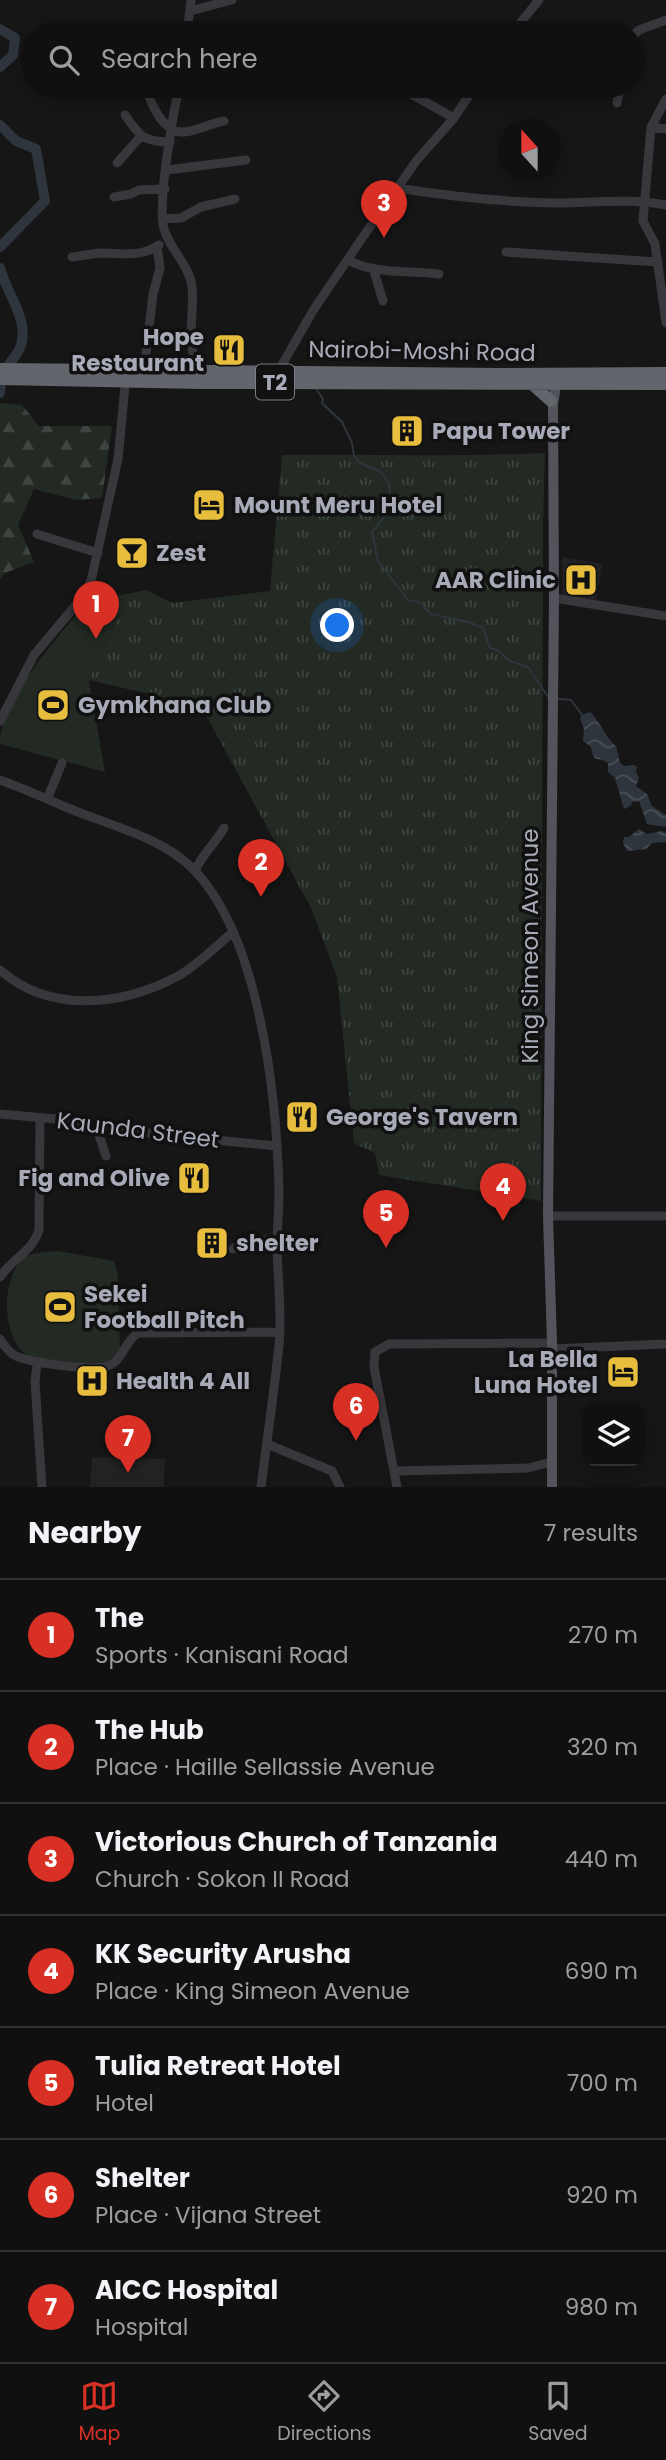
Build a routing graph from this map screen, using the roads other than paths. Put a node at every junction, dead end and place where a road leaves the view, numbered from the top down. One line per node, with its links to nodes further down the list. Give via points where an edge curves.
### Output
1 (191, 0): 4 (street)
2 (232, 0): 4 (street)
3 (539, 0): 7 (street)
4 (190, 11): 6 (street)
5 (666, 20): 8 (street)
6 (189, 21)
7 (522, 21)
8 (645, 28)
9 (152, 98): 20 (street, via 158,114)
10 (177, 98): 20 (street)
11 (418, 98): 17 (street)
12 (467, 98): 17 (street)
13 (618, 98): 15 (street)
14 (666, 99): 19 (street)
15 (617, 103)
16 (125, 115): 22 (street)
17 (454, 118): 27 (street)
18 (224, 121): 20 (street, via 183,132)
19 (651, 127): 21 (street); 31 (street)
20 (172, 129): 23 (street)
21 (666, 129)
22 (141, 136): 23 (street); 25 (street)
23 (170, 142): 26 (street)
24 (246, 160): 26 (street)
25 (117, 163)
26 (167, 170): 28 (street)
27 (397, 187): 31 (street, via 537,202); 38 (street)
28 (165, 188): 29 (street); 33 (street)
29 (114, 197)
30 (235, 199): 33 (street, via 181,218)
31 (646, 201): 32 (street); 39 (street, via 643,225 655,244)
32 (666, 205)
33 (163, 219): 34 (street)
34 (166, 234): 35 (street); 45 (street, via 190,280 191,350)
35 (156, 247): 37 (street, via 133,254); 47 (street, via 160,268)
36 (506, 252): 39 (street)
37 (72, 257)
38 (348, 260): 40 (street); 46 (street)
39 (658, 262): 43 (street)
40 (373, 268): 41 (street); 42 (street)
41 (439, 274)
42 (383, 301)
43 (666, 323)
44 (0, 369): 49 (highway, Nairobi-Moshi Road / T2)
45 (200, 370): 46 (highway, Nairobi-Moshi Road / T2); 47 (highway, Nairobi-Moshi Road / T2)
46 (279, 370): 52 (highway, Nairobi-Moshi Road / T2)
47 (144, 371): 50 (highway, Nairobi-Moshi Road / T2)
48 (666, 373): 53 (highway, T2)
49 (19, 374): 50 (highway, Nairobi-Moshi Road / T2); 51 (highway, Nairobi-Moshi Road / T2)
50 (126, 376): 54 (highway, Nairobi-Moshi Road / T2); 59 (street, via 119,451)
51 (0, 379)
52 (554, 379): 53 (highway, T2); 54 (highway, Nairobi-Moshi Road / T2); 55 (highway, T2); 57 (main road, King Simeon Avenue)
53 (588, 379): 55 (highway, T2); 56 (highway, T2)
54 (531, 384): 57 (highway)
55 (573, 384): 57 (highway)
56 (666, 384)
57 (553, 402): 60 (main road, King Simeon Avenue)
58 (37, 534): 59 (street)
59 (98, 553): 62 (street, via 91,581 34,655)
60 (554, 598): 61 (street); 75 (main road, King Simeon Avenue)
61 (666, 615)
62 (0, 720)
63 (62, 763): 65 (street)
64 (0, 780): 65 (street)
65 (48, 797): 67 (street, via 161,847)
66 (224, 828): 67 (street)
67 (195, 871): 68 (street)
68 (233, 932): 69 (street, via 180,975 111,999 61,1000 24,988); 73 (street, via 260,1026)
69 (0, 970)
70 (0, 1114): 71 (street, Kaunda Street)
71 (40, 1118): 72 (street, Kaunda Street); 79 (street, via 36,1242)
72 (96, 1126): 73 (street, Kaunda Street); 74 (street)
73 (276, 1146): 77 (street)
74 (106, 1156)
75 (548, 1216): 76 (street); 83 (main road, King Simeon Avenue)
76 (666, 1216)
77 (277, 1239): 78 (street, via 243,1242); 80 (street)
78 (233, 1249)
79 (0, 1277)
80 (279, 1332): 84 (street, via 138,1333 110,1366); 85 (street)
81 (0, 1339): 84 (street, via 13,1355)
82 (666, 1344): 83 (street)
83 (552, 1346): 86 (main road, King Simeon Avenue); 87 (street, via 389,1344 375,1352)
84 (37, 1364): 88 (street)
85 (267, 1444): 89 (street); 90 (street, via 325,1467)
86 (552, 1462): 87 (street, via 528,1468); 92 (main road, King Simeon Avenue)
87 (394, 1471): 91 (street)
88 (42, 1487)
89 (261, 1487)
90 (340, 1487)
91 (397, 1487)
92 (552, 1487)

